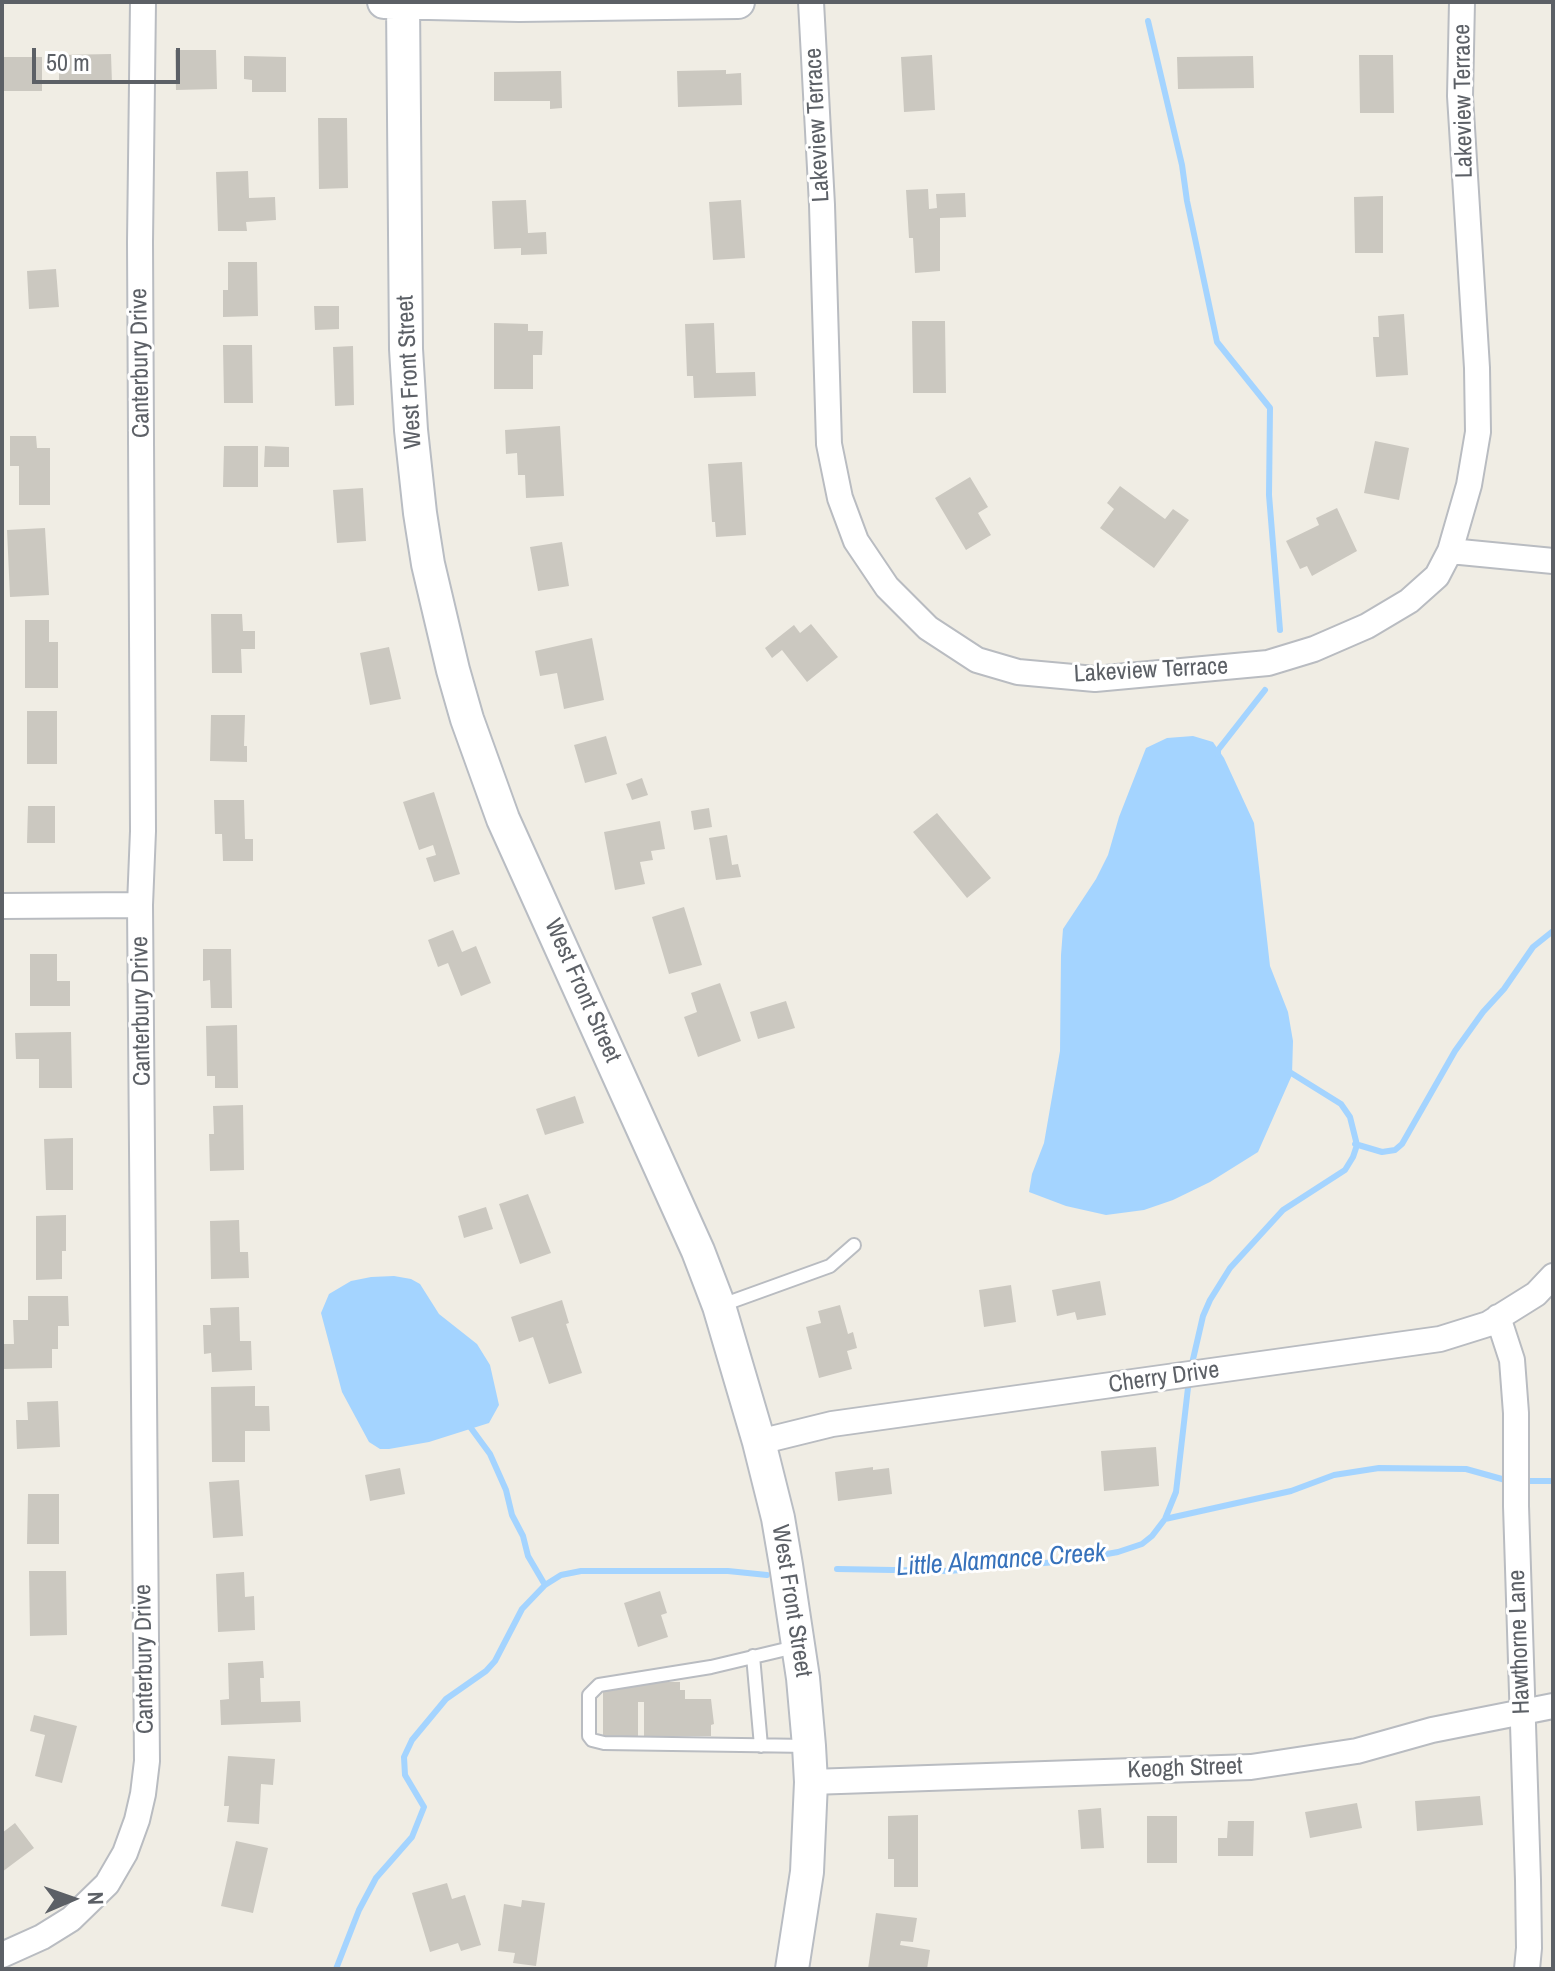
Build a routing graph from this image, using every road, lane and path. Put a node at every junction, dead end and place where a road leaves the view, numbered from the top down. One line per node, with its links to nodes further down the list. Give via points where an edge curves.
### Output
1 (143, 2): 8 (street, Canterbury Drive)
2 (396, 2): 3 (street); 12 (street, West Front Street, via 407,380 420,513 439,615 467,719 503,819)
3 (738, 2)
4 (811, 2): 6 (street, Lakeview Terrace, via 829,444 856,541 887,587 928,628 977,660 1018,672 1095,679 1268,663 1327,644 1409,601 1437,576)
5 (1462, 2): 6 (street, Lakeview Terrace, via 1460,96 1478,432)
6 (1450, 551): 7 (street)
7 (1553, 561)
8 (140, 905): 9 (street); 22 (street, Canterbury Drive, via 147,1761 143,1794 125,1853 107,1884 71,1919)
9 (2, 906)
10 (854, 1245): 12 (lane, via 830,1266)
11 (1553, 1276): 13 (street, Cherry Drive, via 1536,1294)
12 (719, 1306): 14 (street, West Front Street)
13 (1498, 1317): 14 (street, Cherry Drive, via 1440,1339 832,1424); 18 (street, Hawthorne Lane, via 1512,1360 1516,1413)
14 (759, 1442): 15 (street, West Front Street, via 778,1518)
15 (799, 1646): 16 (lane); 20 (street, West Front Street)
16 (753, 1656): 19 (lane); 19 (lane, via 599,1685 588,1702 589,1736 604,1743)
17 (1553, 1706): 18 (street, Keogh Street)
18 (1523, 1711): 21 (street, Keogh Street, via 1357,1751 1251,1767); 24 (street, Hawthorne Lane)
19 (761, 1746): 20 (lane)
20 (809, 1746): 21 (street, West Front Street)
21 (811, 1782): 23 (street, West Front Street, via 807,1872)
22 (2, 1955)
23 (792, 1969)
24 (1527, 1969)

